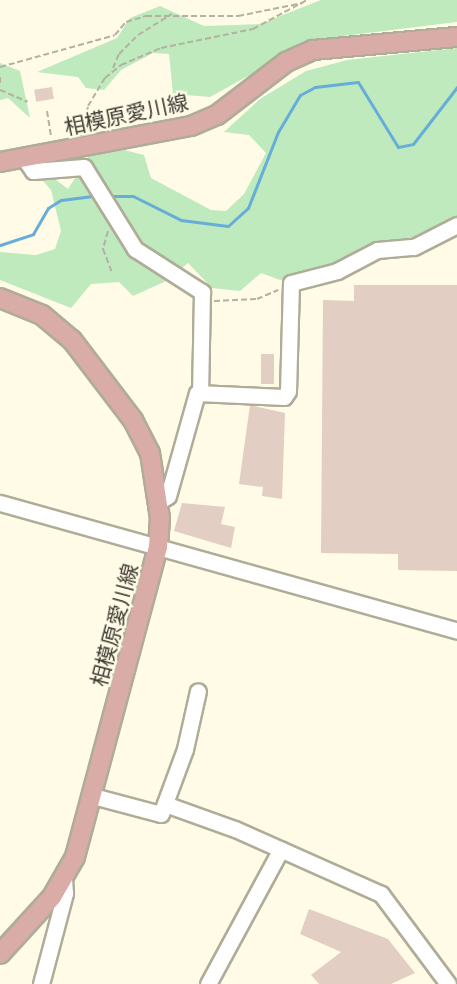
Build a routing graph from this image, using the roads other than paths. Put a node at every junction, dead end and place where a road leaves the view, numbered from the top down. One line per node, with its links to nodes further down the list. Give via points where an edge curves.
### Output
1 (457, 37): 2 (main road, 相模原愛川線, via 313,50 286,62 208,119)
2 (24, 158): 3 (main road, 相模原愛川線); 6 (street, via 33,171 84,167 118,230 146,258 188,279 205,301)
3 (0, 162)
4 (457, 225): 6 (street, via 423,244 377,250 337,271 299,278 288,288 288,391 284,397)
5 (0, 298): 7 (main road, 相模原愛川線, via 42,315 72,340 133,420 150,453)
6 (200, 392): 7 (street, via 168,496)
7 (160, 501): 9 (main road, 相模原愛川線)
8 (0, 503): 9 (street)
9 (158, 547): 10 (street); 12 (main road, 相模原愛川線)
10 (457, 631)
11 (198, 691): 13 (street, via 185,749)
12 (93, 796): 13 (street, via 161,814); 15 (main road, 相模原愛川線)
13 (165, 804): 14 (street)
14 (281, 849): 18 (street); 19 (street, via 381,894)
15 (64, 877): 16 (main road, 相模原愛川線); 17 (street, via 65,893)
16 (0, 954)
17 (41, 984)
18 (208, 984)
19 (448, 984)

